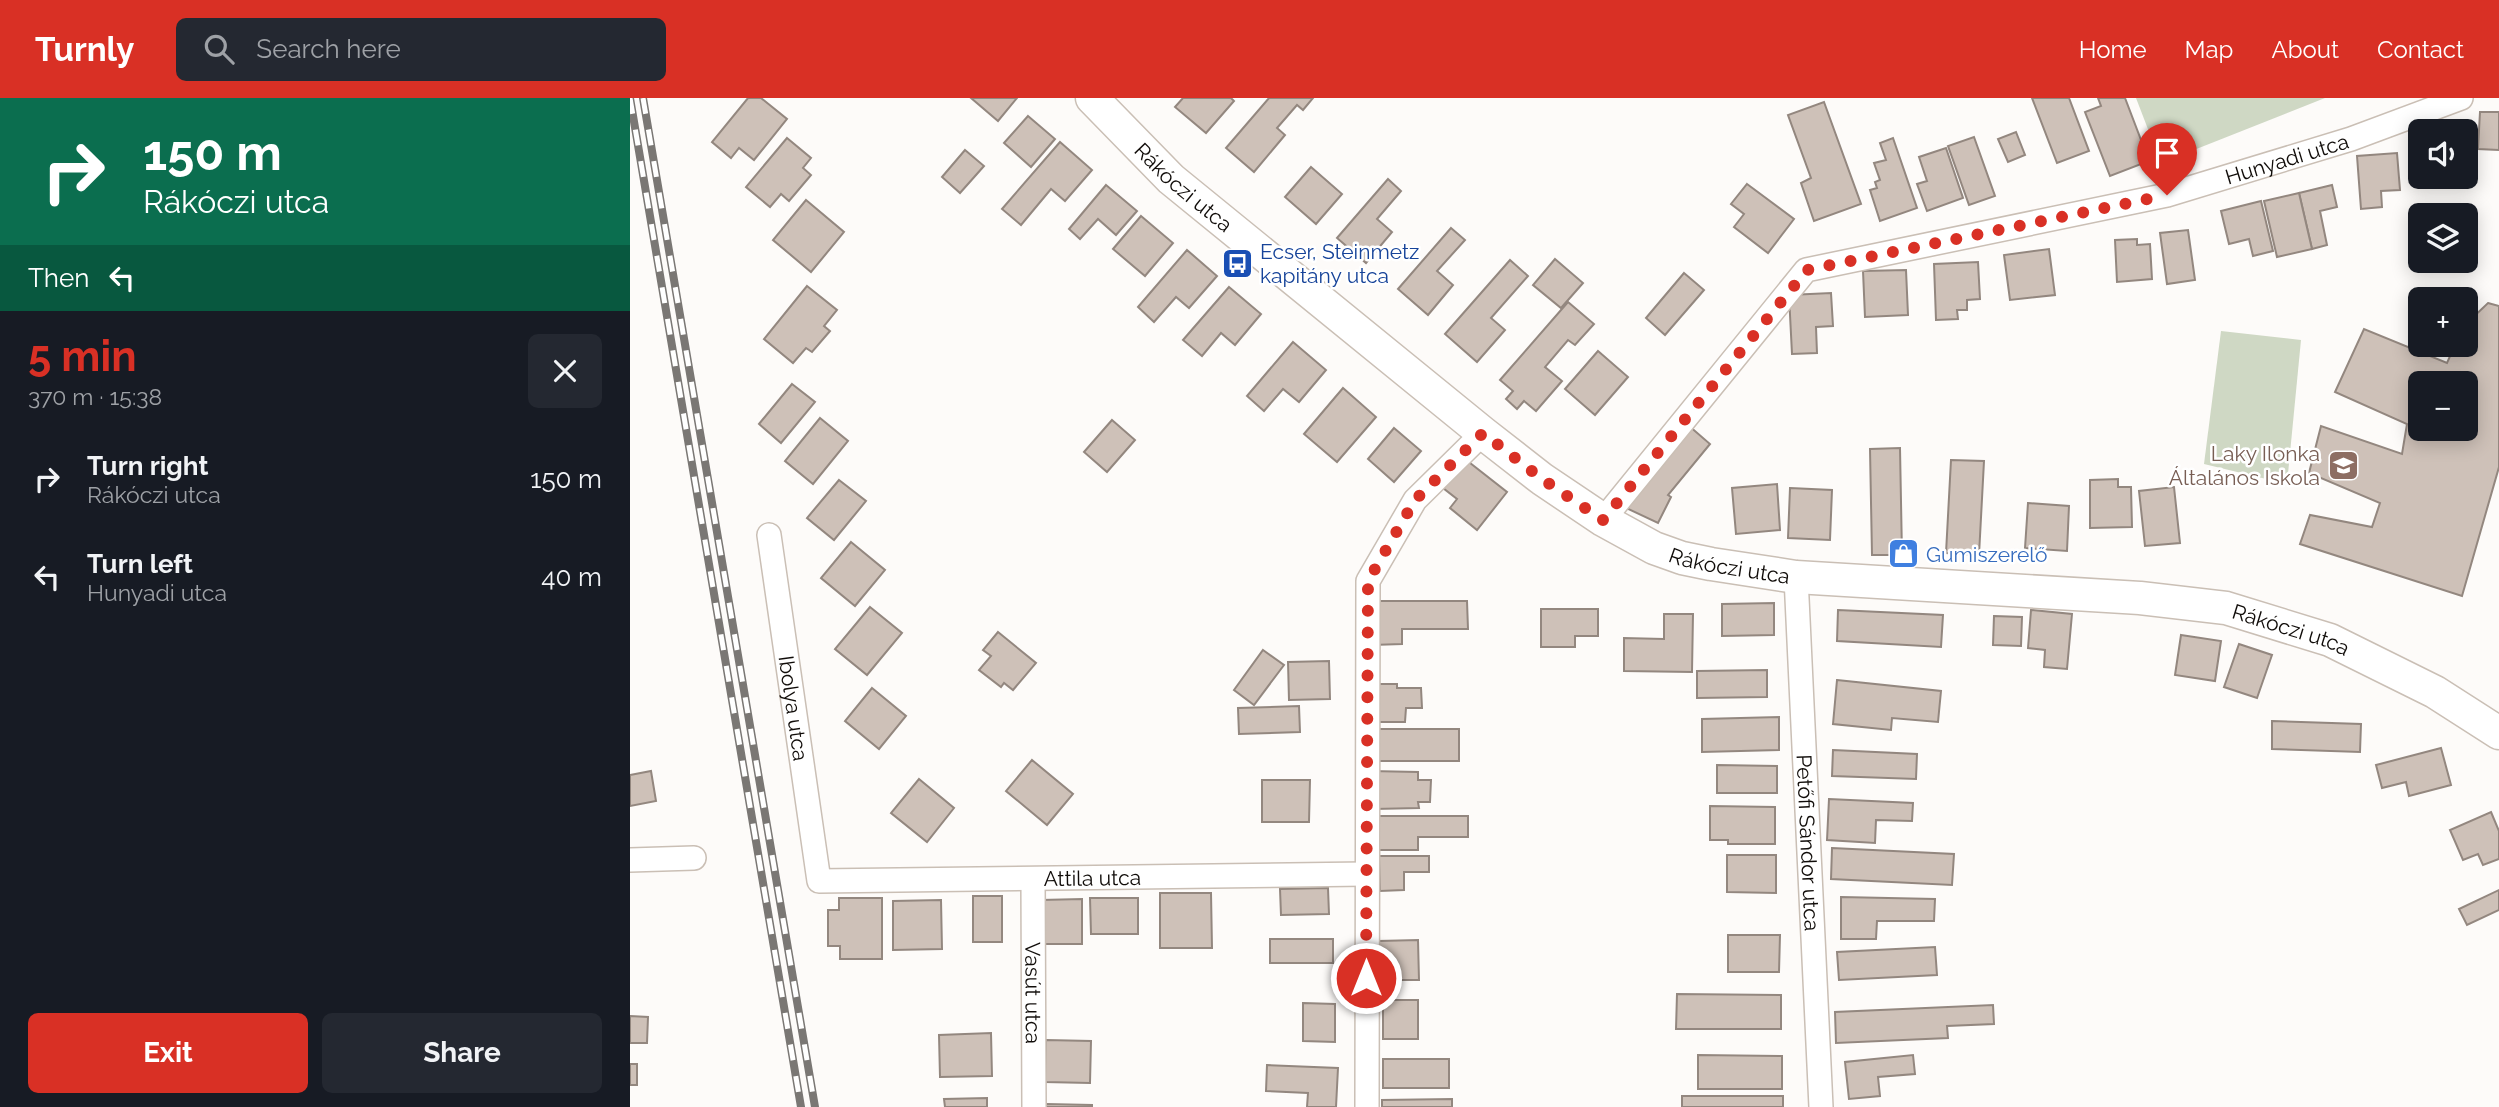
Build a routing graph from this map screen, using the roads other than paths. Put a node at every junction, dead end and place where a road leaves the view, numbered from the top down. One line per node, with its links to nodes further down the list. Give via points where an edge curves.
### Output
1 (1092, 98): 3 (main road, Rákóczi utca, via 1171,179)
2 (2452, 100): 4 (street, Hunyadi utca, via 2351,139 2167,195 1807,270)
3 (1483, 433): 4 (main road, Rákóczi utca); 10 (street, via 1415,500 1368,581)
4 (1603, 520): 6 (main road, Rákóczi utca, via 1682,558)
5 (769, 535): 12 (street, Ibolya utca)
6 (1796, 577): 7 (main road, Rákóczi utca, via 2140,598 2226,608 2330,640 2435,692); 15 (street, Petőfi Sándor utca)
7 (2499, 733)
8 (694, 858): 9 (street)
9 (630, 860)
10 (1366, 874): 11 (street, Attila utca); 14 (street)
11 (1033, 879): 12 (street, Attila utca); 13 (street, Vasút utca)
12 (819, 881)
13 (1034, 1107)
14 (1367, 1107)
15 (1821, 1107)

